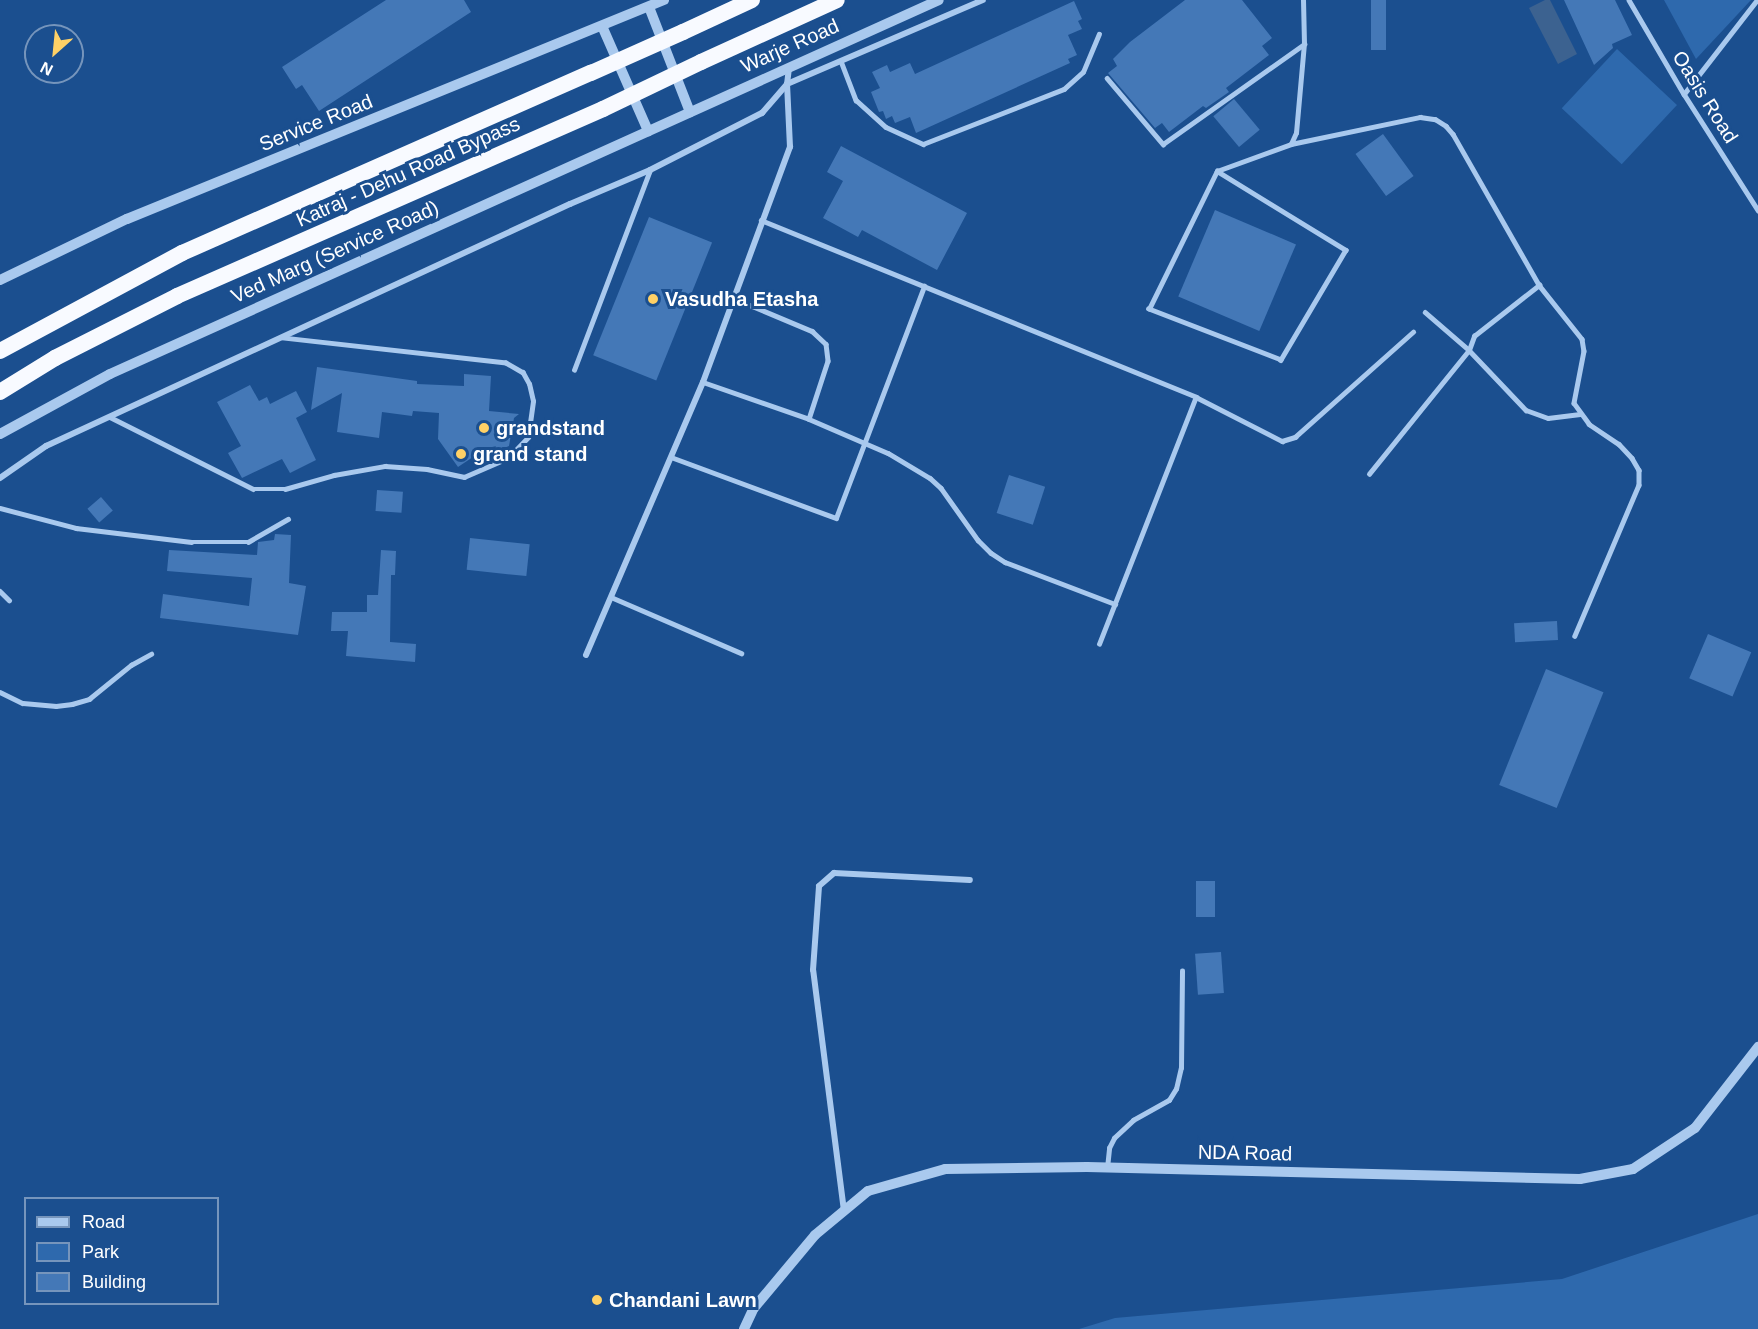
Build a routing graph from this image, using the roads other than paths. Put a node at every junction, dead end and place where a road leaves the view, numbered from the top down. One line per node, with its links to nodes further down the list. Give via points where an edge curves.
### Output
1 (664, 0): 9 (street)
2 (752, 0): 33 (highway, Katraj - Dehu Road Bypass, bridge, via 182,253)
3 (837, 0): 36 (highway, Katraj - Dehu Road Bypass, bridge, via 603,109 177,296 55,358)
4 (939, 0): 14 (street, Warje Road)
5 (983, 0): 13 (street)
6 (1303, 0): 12 (lane)
7 (1629, 0): 17 (lane, Oasis Road)
8 (1757, 0): 17 (lane)
9 (647, 4): 10 (street, Service Road); 18 (street)
10 (602, 26): 19 (street); 25 (street, Service Road, via 127,219)
11 (1100, 34): 13 (lane, via 1083,72 1064,89 923,144 886,127 856,100)
12 (1304, 44): 15 (lane, via 1163,144); 20 (lane, via 1296,133)
13 (841, 61): 16 (street)
14 (790, 65): 16 (street); 18 (street, Warje Road)
15 (1107, 78)
16 (787, 84): 21 (street, via 762,113); 24 (street, via 790,147)
17 (1684, 94): 23 (lane, Oasis Road)
18 (690, 112): 19 (street, Ved Marg (Service Road))
19 (648, 131): 41 (street, Ved Marg (Service Road), via 110,374)
20 (1291, 144): 22 (lane); 26 (lane, via 1420,117 1435,119 1454,134)
21 (650, 170): 31 (street); 34 (lane)
22 (1217, 171): 22 (lane, via 1149,309 1281,360 1346,250)
23 (1758, 210)
24 (761, 220): 27 (lane); 28 (street)
25 (0, 280)
26 (1539, 285): 32 (lane, via 1474,336); 38 (lane, via 1584,345 1574,392)
27 (924, 286): 37 (lane); 42 (lane)
28 (733, 298): 35 (street); 40 (lane, via 812,331 826,344 828,361)
29 (1425, 312): 32 (lane)
30 (1413, 332): 37 (lane, via 1295,437 1282,441)
31 (282, 338): 39 (street); 39 (lane, via 506,363 523,373 529,384 533,401 528,437 508,458 464,477 385,466 285,489 253,489)
32 (1469, 350): 38 (lane, via 1526,410 1548,418); 44 (lane)
33 (0, 351)
34 (574, 370)
35 (703, 382): 40 (lane); 43 (street)
36 (0, 392)
37 (1196, 397): 51 (lane)
38 (1580, 414): 52 (lane, via 1632,458 1639,470 1639,485)
39 (110, 417): 45 (street, via 46,446)
40 (809, 419): 42 (lane)
41 (0, 434)
42 (866, 443): 43 (lane, via 836,518); 51 (lane, via 930,478 992,553)
43 (671, 457): 49 (street)
44 (1369, 474)
45 (0, 478)
46 (0, 508): 47 (lane, via 76,528 191,542 248,542)
47 (288, 519)
48 (0, 591): 50 (lane)
49 (610, 597): 54 (lane); 56 (street)
50 (9, 600)
51 (1115, 604): 53 (lane)
52 (1575, 636)
53 (1100, 644)
54 (741, 653)
55 (151, 654): 57 (lane, via 99,692 72,704 23,703)
56 (586, 656)
57 (0, 692)
58 (970, 880): 62 (street, via 834,873 819,886 813,970)
59 (1182, 971): 61 (lane, via 1176,1089 1169,1100 1133,1120 1114,1138)
60 (1758, 1047): 61 (street, NDA Road, via 1695,1128 1633,1169 1591,1177)
61 (1107, 1168): 62 (street, NDA Road, via 945,1169 868,1191)
62 (844, 1211): 63 (street, NDA Road, via 816,1234 754,1308)
63 (744, 1329)

